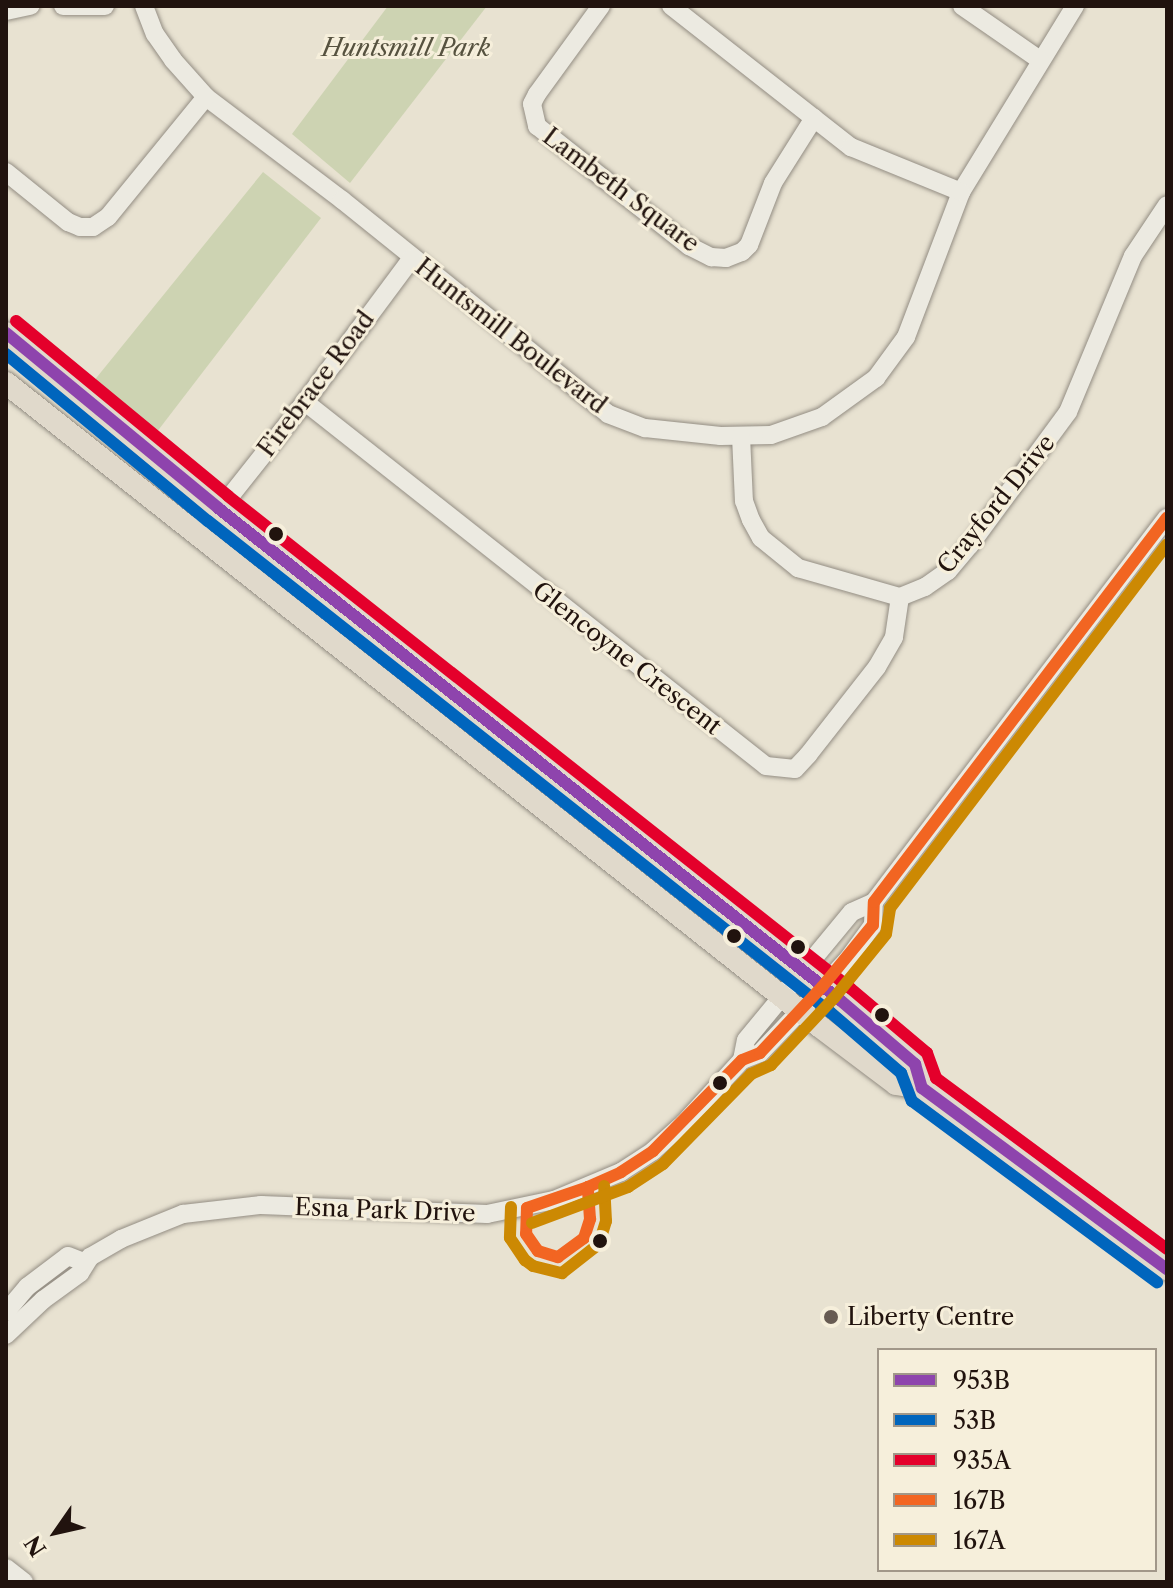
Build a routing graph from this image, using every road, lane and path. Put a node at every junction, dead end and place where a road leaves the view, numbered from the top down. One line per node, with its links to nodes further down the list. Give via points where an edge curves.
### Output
1 (30, 6): 9 (street)
2 (63, 6): 3 (street)
3 (105, 6)
4 (144, 6): 11 (street, Huntsmill Boulevard, via 155,34)
5 (601, 6): 12 (street, Lambeth Square, via 537,94 532,104 537,126 689,246 726,258 749,245 773,183)
6 (671, 6): 12 (street)
7 (962, 6): 10 (street)
8 (1075, 6): 10 (street, Huntsmill Boulevard)
9 (6, 11)
10 (1040, 60): 14 (street, Huntsmill Boulevard)
11 (206, 97): 13 (street, via 108,217 93,227 68,222); 16 (street, Huntsmill Boulevard)
12 (814, 118): 14 (street, via 851,147)
13 (6, 172)
14 (961, 192): 20 (street, Huntsmill Boulevard, via 906,337 876,378 822,417 771,435)
15 (1167, 205): 24 (street, Crayford Drive, via 1133,256 1068,412 948,571)
16 (412, 258): 19 (street, Firebrace Road); 20 (street, Huntsmill Boulevard, via 615,418 645,428)
17 (6, 333): 21 (main road)
18 (6, 383): 23 (main road)
19 (305, 402): 21 (street, Firebrace Road); 24 (street, Glencoyne Crescent, via 766,766 795,769 808,755 877,667 894,637)
20 (741, 436): 24 (street, via 744,501 761,538 798,568)
21 (218, 508): 23 (street, Firebrace Road); 25 (main road)
22 (1167, 518): 25 (street, Esna Park Drive, via 874,902 873,925)
23 (194, 532): 26 (main road)
24 (900, 597)
25 (814, 980): 26 (street, Esna Park Drive); 27 (main road, via 915,1064)
26 (791, 1004): 27 (main road, via 896,1084); 28 (street, Esna Park Drive, via 746,1040 742,1060 653,1151 621,1172 554,1200 487,1214 261,1205 219,1209 153,1224)
27 (922, 1088): 29 (main road)
28 (84, 1262): 30 (street, Esna Park Drive, via 68,1256 27,1287); 31 (street, Esna Park Drive, via 80,1273 57,1287)
29 (1167, 1269)
30 (6, 1312)
31 (6, 1335)
32 (6, 1568): 33 (street)
33 (24, 1582)

